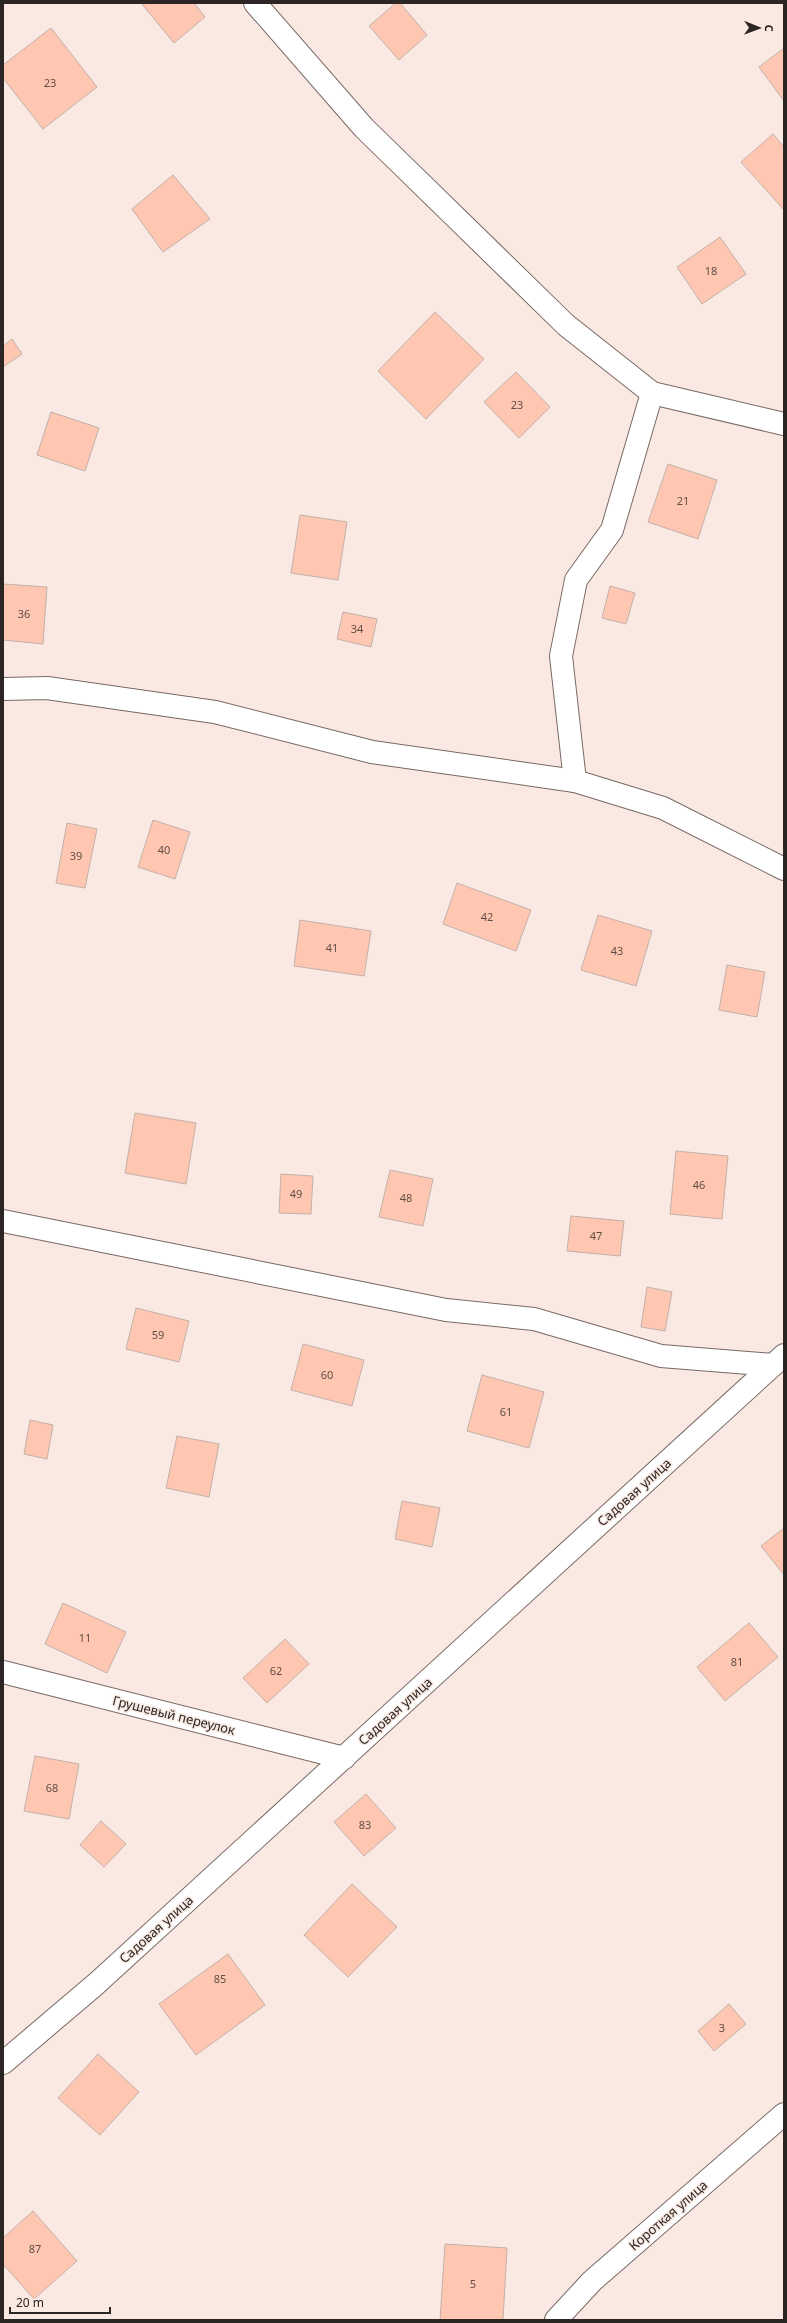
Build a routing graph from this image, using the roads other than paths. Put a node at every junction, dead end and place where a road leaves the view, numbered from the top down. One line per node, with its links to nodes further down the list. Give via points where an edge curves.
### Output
1 (255, 3): 2 (street, via 364,128 566,325)
2 (652, 393): 3 (street); 5 (street, via 612,530 576,580 560,656)
3 (784, 424)
4 (3, 689): 5 (street, via 47,688 215,712 372,752)
5 (574, 781): 6 (street, via 663,808)
6 (784, 869)
7 (3, 1221): 8 (street, via 446,1310 534,1319 661,1356)
8 (779, 1360): 10 (street, Садовая улица)
9 (3, 1672): 10 (street, Грушевый переулок)
10 (344, 1758): 11 (street, Садовая улица, via 96,1984)
11 (3, 2063)
12 (784, 2114): 13 (street, Короткая улица, via 592,2281)
13 (556, 2320)

